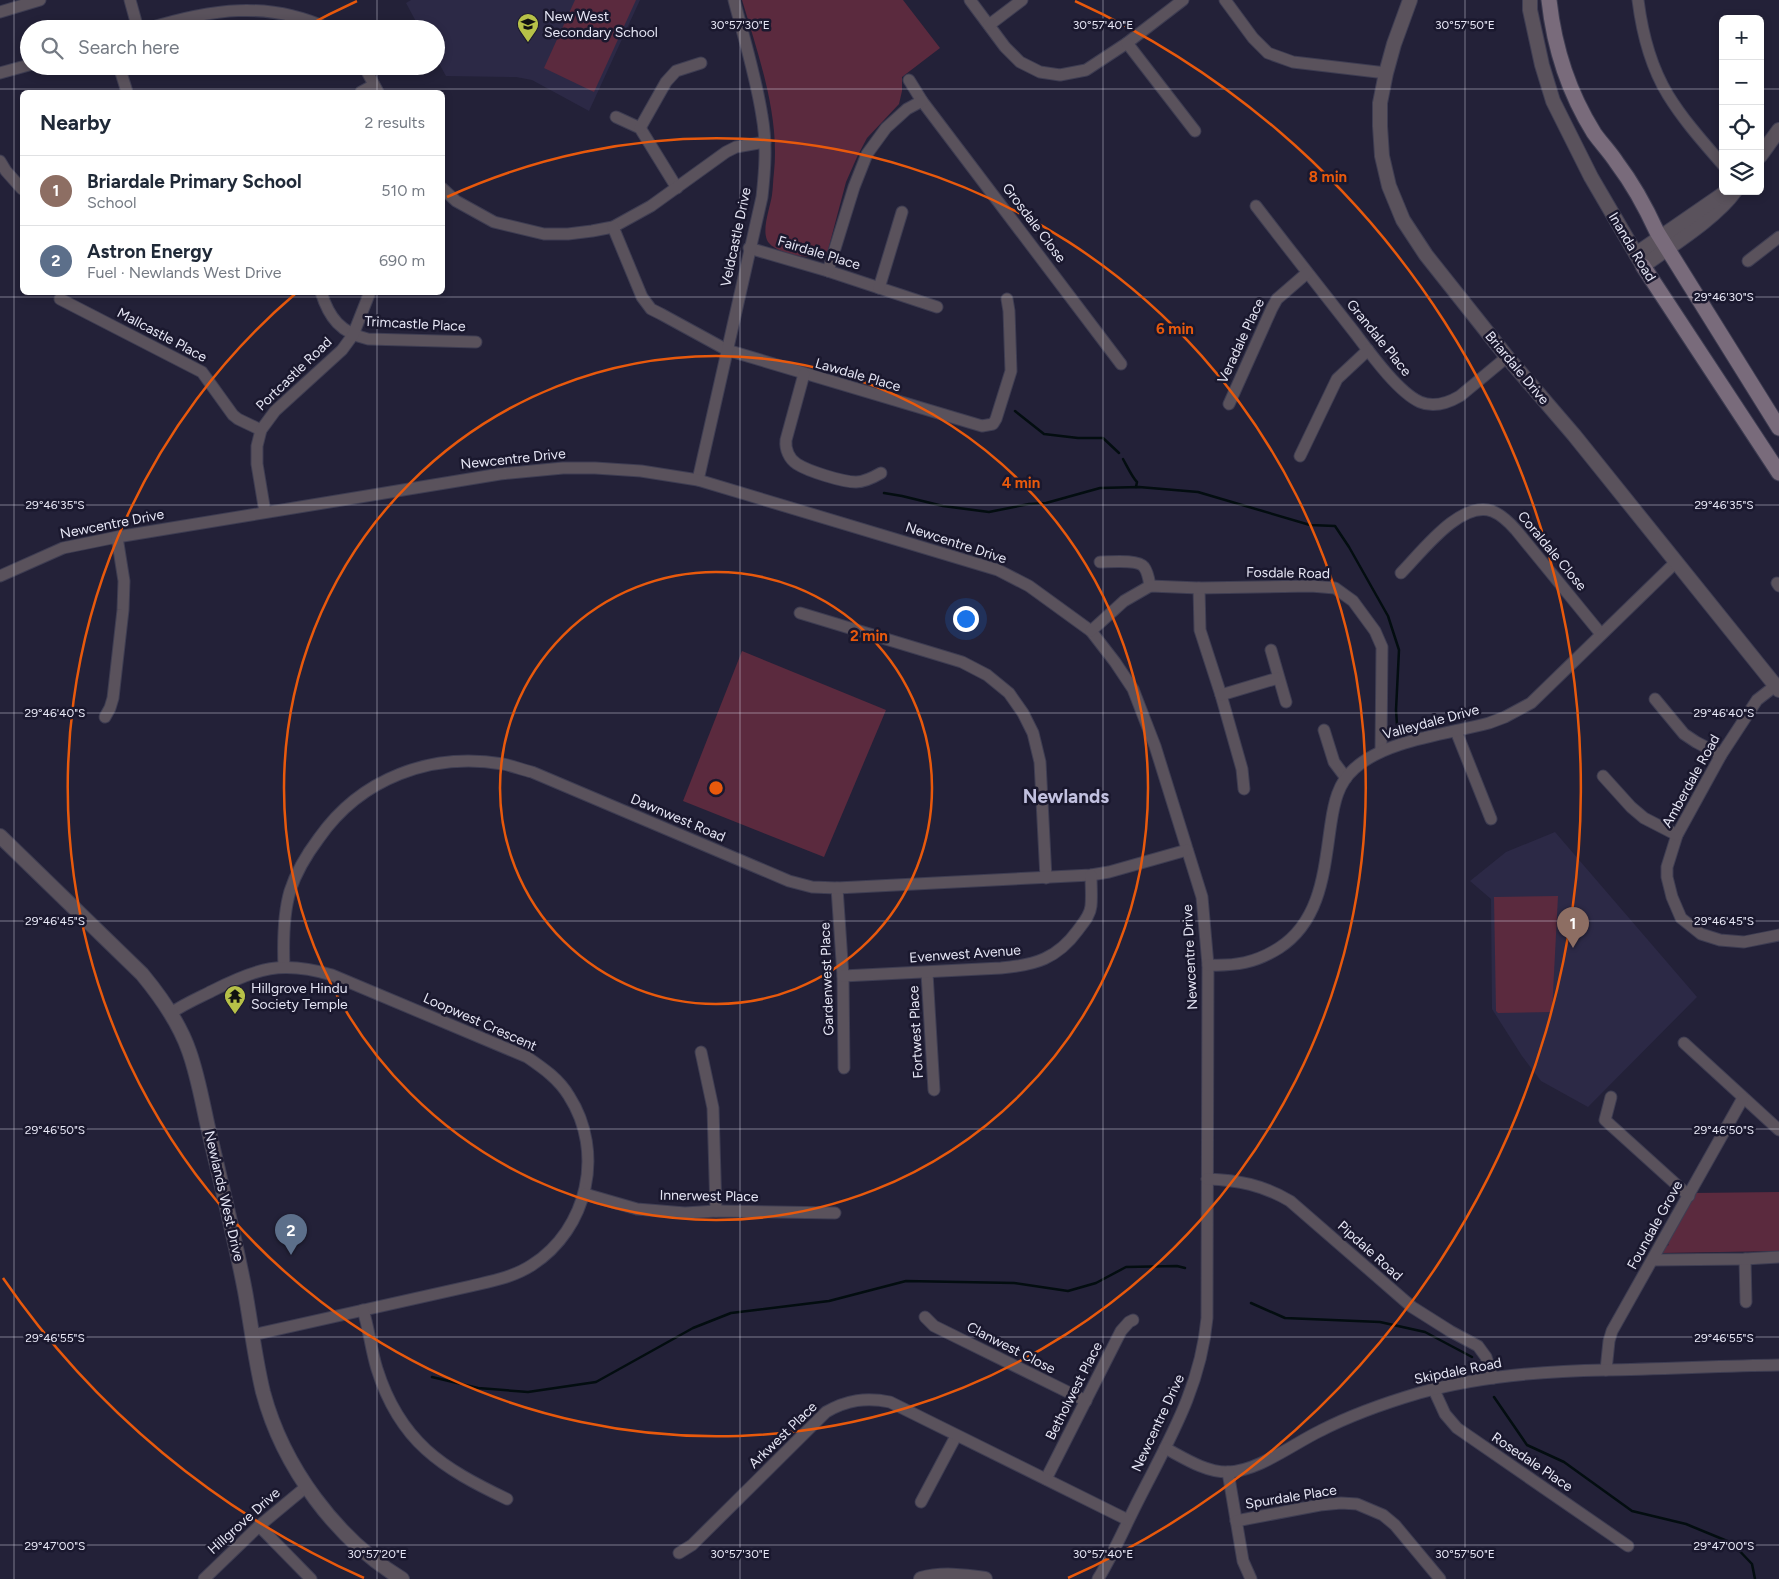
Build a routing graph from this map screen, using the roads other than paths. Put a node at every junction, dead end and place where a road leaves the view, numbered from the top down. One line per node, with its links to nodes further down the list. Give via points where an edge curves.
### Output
1 (40, 0): 12 (street)
2 (130, 0): 13 (street)
3 (734, 0): 32 (street, Veldcastle Drive, via 763,117)
4 (970, 0): 16 (street)
5 (1022, 0): 16 (street)
6 (1183, 0): 17 (street)
7 (1225, 0): 21 (street, via 1268,53 1293,62)
8 (1410, 0): 21 (street, Briardale Drive)
9 (1530, 0): 46 (street, Inanda Road, via 1542,65 1553,101 1591,177)
10 (1549, 0): 44 (main road, Inanda Road, via 1550,15 1570,88 1594,134 1618,163 1644,204)
11 (1638, 0): 35 (street, via 1650,55 1667,94)
12 (0, 12)
13 (136, 20)
14 (174, 20): 15 (street, via 217,6 242,3 285,6)
15 (317, 20)
16 (989, 25): 17 (street, via 1020,62 1040,72 1054,74 1086,70)
17 (1127, 44): 31 (street)
18 (701, 63): 29 (street, via 676,72 666,82)
19 (20, 67): 20 (street)
20 (0, 73)
21 (1386, 73): 60 (street, Briardale Drive, via 1380,103 1382,156 1389,186 1403,220 1426,255)
22 (122, 75): 26 (street)
23 (369, 75): 25 (street)
24 (909, 80): 27 (street, Grosdale Close)
25 (376, 89)
26 (126, 90)
27 (922, 101): 48 (street, via 886,128 867,154); 61 (street, Grosdale Close)
28 (616, 117): 29 (street)
29 (640, 128): 37 (street)
30 (1779, 130): 33 (street)
31 (1195, 131)
32 (765, 142): 37 (street, via 726,152); 45 (street, Veldcastle Drive, via 762,197)
33 (1764, 151)
34 (0, 161): 36 (street)
35 (1719, 161)
36 (20, 187)
37 (677, 188): 42 (street)
38 (445, 191): 42 (street, via 456,201 494,222 544,234 568,234)
39 (1721, 195): 44 (street)
40 (1256, 206): 49 (street, Grandale Place)
41 (902, 212): 50 (street)
42 (613, 226): 58 (street, Lawdale Place, via 646,303 656,312)
43 (1779, 236): 47 (street)
44 (1663, 242): 46 (street); 64 (main road, Inanda Road)
45 (749, 248): 48 (street, Fairdale Place); 58 (street, Veldcastle Drive)
46 (1640, 260): 68 (main road, Inanda Road)
47 (1748, 261)
48 (828, 271): 50 (street, Fairdale Place)
49 (1307, 273): 59 (street, Grandale Place); 63 (street, Veradale Place, via 1277,299)
50 (880, 288): 55 (street, Fairdale Place)
51 (322, 295): 56 (street, via 334,320)
52 (369, 295): 56 (street, Portcastle Road)
53 (60, 299): 65 (street, Mallcastle Place, via 202,372 233,415)
54 (1007, 299): 62 (street, Lawdale Place, via 1011,376 993,424 982,426)
55 (937, 307)
56 (354, 335): 57 (street, Trimcastle Place); 65 (street, Portcastle Road, via 275,411)
57 (476, 342)
58 (727, 350): 62 (street, Lawdale Place); 69 (street, Veldcastle Drive)
59 (1368, 350): 60 (street, Grandale Place, via 1400,388 1430,405 1460,396); 66 (street, via 1338,379)
60 (1506, 357): 73 (street, Briardale Drive, via 1574,435)
61 (1121, 364)
62 (804, 374): 67 (street, via 786,440 790,457 796,463 843,481 858,483)
63 (1229, 404)
64 (1779, 428)
65 (261, 430): 70 (street, Portcastle Road, via 256,464)
66 (1300, 456)
67 (881, 473)
68 (1779, 473)
69 (698, 480): 70 (street, Newcentre Drive, via 599,468 530,470); 79 (street, Newcentre Drive, via 998,570 1029,586)
70 (265, 512): 71 (street, Newcentre Drive)
71 (118, 537): 75 (street, Newcentre Drive, via 63,548); 87 (street, via 124,581 123,610 113,698)
72 (1100, 562): 76 (street, via 1142,564)
73 (1676, 562): 80 (street, Valleydale Drive); 83 (street, Briardale Drive)
74 (1400, 573): 80 (street, Coraldale Close, via 1459,516 1476,510 1490,510 1501,515 1516,530)
75 (0, 576)
76 (1150, 586): 77 (street, Fosdale Road); 79 (street, via 1124,601)
77 (1199, 588): 84 (street, via 1200,630); 90 (street, Fosdale Road, via 1336,588 1353,601 1375,631 1382,647)
78 (800, 613): 100 (street, via 962,662 1009,693 1033,733 1040,762)
79 (1091, 631): 98 (street, Newcentre Drive, via 1133,689 1155,746)
80 (1601, 634): 89 (street, Valleydale Drive, via 1531,703 1505,717)
81 (1271, 650): 82 (street)
82 (1278, 678): 84 (street); 86 (street)
83 (1777, 688): 91 (street, Amberdale Road, via 1757,700)
84 (1221, 694): 94 (street, via 1242,769)
85 (1656, 700): 91 (street, via 1684,734)
86 (1286, 702)
87 (105, 717)
88 (1324, 730): 93 (street, via 1334,762)
89 (1456, 731): 90 (street, Valleydale Drive); 95 (street)
90 (1381, 751): 93 (street, Valleydale Drive, via 1353,769)
91 (1721, 755): 96 (street, Amberdale Road)
92 (1603, 776): 96 (street, via 1644,818)
93 (1346, 778): 103 (street, Valleydale Drive, via 1334,802 1318,900 1308,920 1288,942 1265,957 1247,963)
94 (1244, 789)
95 (1491, 820)
96 (1677, 835): 102 (street, Amberdale Road, via 1667,877 1681,918 1690,927 1701,934 1734,942)
97 (0, 836): 107 (street, Newlands West Drive, via 142,974)
98 (1187, 850): 99 (street, Dawnwest Road); 103 (street, Newcentre Drive, via 1202,897)
99 (1090, 875): 100 (street, Dawnwest Road); 105 (street, Evenwest Avenue, via 1091,907 1087,918 1055,954 1025,966)
100 (1046, 878): 101 (street, Dawnwest Road)
101 (837, 888): 104 (street, Dawnwest Road, via 788,882 532,772 503,764 440,763 411,769 377,784 354,799 328,824 305,857 290,892 284,928); 106 (street, Gardenwest Place)
102 (1779, 935)
103 (1208, 965): 115 (street, Newcentre Drive)
104 (284, 967): 107 (street, Loopwest Crescent, via 263,969 238,978); 116 (street, Loopwest Crescent, via 315,970 347,981 527,1057 554,1076 570,1096 586,1137)
105 (928, 973): 106 (street, Evenwest Avenue); 111 (street, Fortwest Place)
106 (843, 976): 110 (street, Gardenwest Place)
107 (171, 1013): 127 (street, Newlands West Drive, via 189,1049 198,1082)
108 (1684, 1043): 113 (street)
109 (701, 1052): 118 (street, via 713,1108)
110 (844, 1068)
111 (934, 1090)
112 (1612, 1098): 117 (street, via 1605,1120)
113 (1743, 1098): 114 (street); 117 (street, Foundale Grove)
114 (1779, 1130)
115 (1207, 1179): 130 (street, Pipdale Road, via 1246,1182 1290,1201 1412,1306 1478,1346 1486,1357); 134 (street, Newcentre Drive, via 1206,1334 1193,1386)
116 (585, 1194): 118 (street, Innerwest Place, via 637,1210); 124 (street, Loopwest Crescent, via 577,1215 563,1236 544,1256 516,1274)
117 (1689, 1196): 122 (street, Foundale Grove)
118 (716, 1211): 119 (street, Innerwest Place)
119 (835, 1213)
120 (1779, 1257): 121 (street)
121 (1745, 1259): 122 (street); 123 (street)
122 (1653, 1260): 129 (street, Foundale Grove, via 1610,1336)
123 (1746, 1302)
124 (363, 1310): 127 (street, Loopwest Crescent); 138 (street, via 376,1368 387,1399 411,1436 440,1463)
125 (926, 1317): 132 (street, Clanwest Close, via 934,1326)
126 (1134, 1320): 132 (street, Betholwest Place, via 1121,1331)
127 (252, 1334): 137 (street, Newlands West Drive, via 263,1392 272,1418 280,1440)
128 (1779, 1365): 129 (street, Skipdale Road)
129 (1606, 1370): 130 (street, Skipdale Road, via 1542,1372)
130 (1493, 1378): 131 (street, Skipdale Road)
131 (1434, 1390): 135 (street, Skipdale Road, via 1343,1420 1266,1460); 143 (street, Rosedale Place, via 1445,1414 1457,1428)
132 (1086, 1402): 136 (street, Betholwest Place)
133 (956, 1436): 136 (street, Arkwest Place); 139 (street); 144 (street, Arkwest Place, via 890,1402 864,1399 839,1405 826,1412 692,1545)
134 (1165, 1448): 135 (street, Skipdale Road, via 1206,1469); 140 (street, Newcentre Drive)
135 (1228, 1472): 141 (street)
136 (1046, 1479): 140 (street, Arkwest Place)
137 (306, 1487): 142 (street, Hillgrove Drive); 148 (street, Newlands West Drive, via 349,1537)
138 (507, 1500)
139 (921, 1502)
140 (1128, 1520): 150 (street, Newcentre Drive)
141 (1236, 1521): 151 (street, via 1243,1560); 152 (street, Spurdale Place, via 1334,1504 1357,1504 1383,1515 1395,1525)
142 (259, 1526): 146 (street, Hillgrove Drive); 147 (street)
143 (1628, 1546)
144 (679, 1553)
145 (927, 1578): 149 (street, via 962,1576)
146 (204, 1579)
147 (311, 1579)
148 (402, 1579)
149 (985, 1579)
150 (1098, 1579)
151 (1251, 1579)
152 (1440, 1579)

